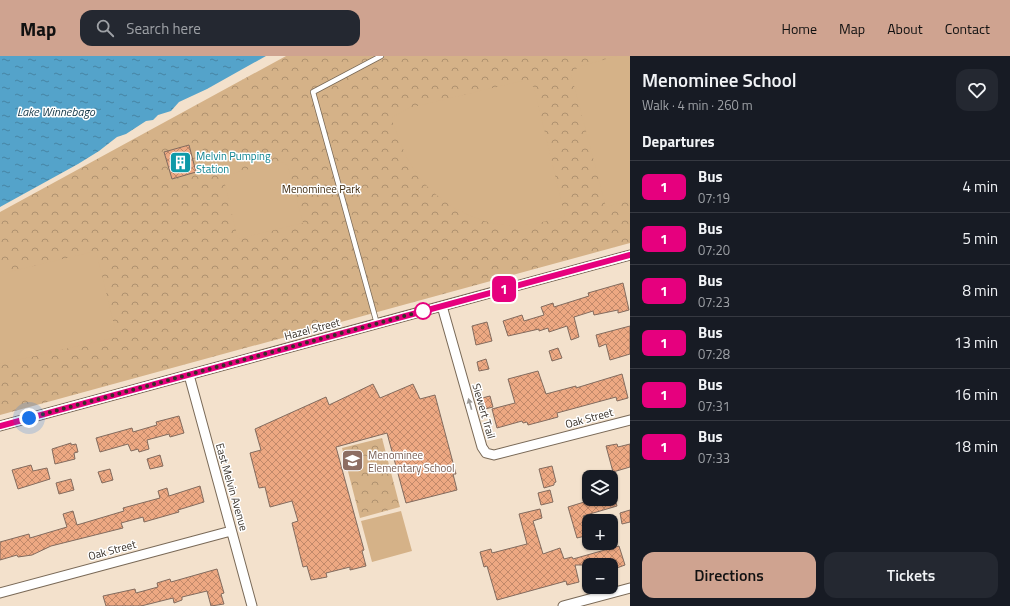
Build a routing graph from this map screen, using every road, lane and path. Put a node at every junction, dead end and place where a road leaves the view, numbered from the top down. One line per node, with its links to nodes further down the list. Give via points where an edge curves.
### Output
1 (381, 56): 4 (lane, via 313,92)
2 (630, 255): 3 (street, Hazel Street)
3 (442, 306): 4 (street, Hazel Street); 8 (street, Siewert Trail, one-way to 3, via 494,456 484,451)
4 (377, 324): 5 (street, Hazel Street)
5 (188, 375): 7 (street, Hazel Street); 9 (street, East Melvin Avenue)
6 (630, 420): 8 (street, Oak Street)
7 (0, 426)
8 (554, 440)
9 (231, 530): 11 (street, Oak Street); 12 (street, East Melvin Avenue)
10 (630, 588): 13 (street)
11 (0, 592)
12 (252, 606)
13 (563, 606)

